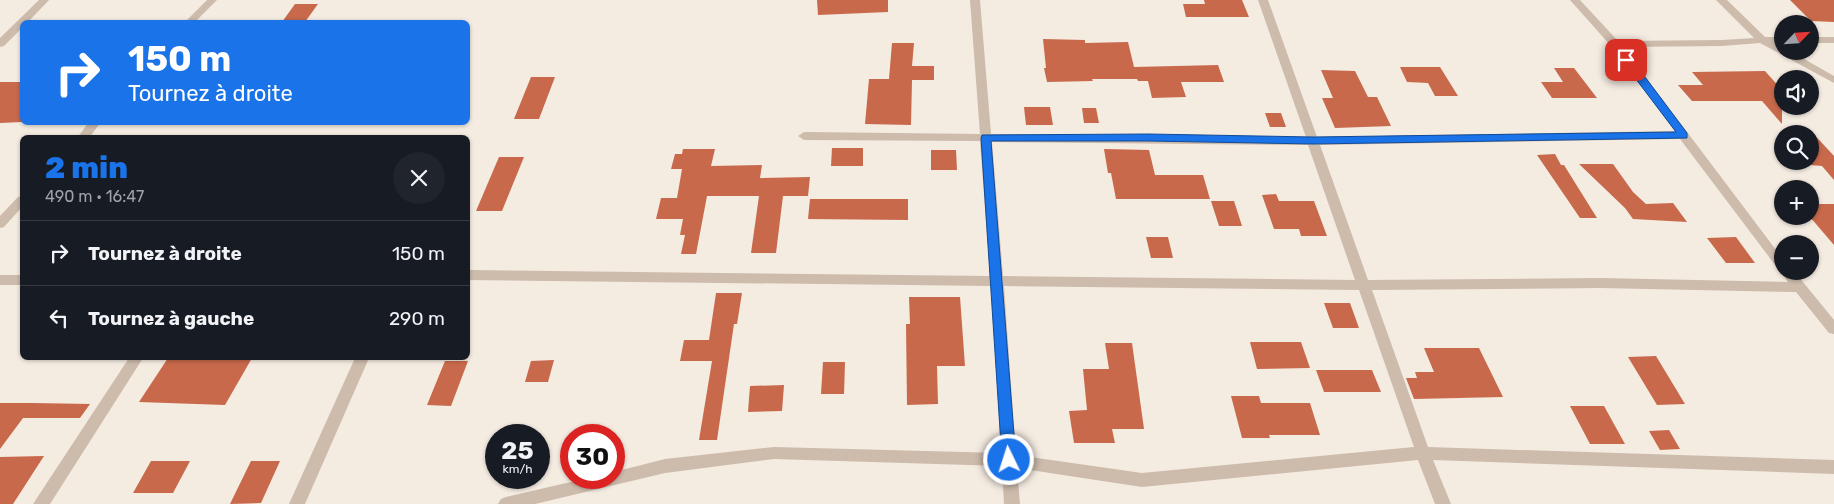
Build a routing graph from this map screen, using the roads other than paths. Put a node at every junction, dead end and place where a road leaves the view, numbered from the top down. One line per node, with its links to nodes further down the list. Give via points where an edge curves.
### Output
1 (44, 0): 7 (street)
2 (212, 0): 8 (street)
3 (975, 0): 21 (street)
4 (1263, 0): 22 (street)
5 (1575, 0): 15 (street)
6 (1721, 0): 10 (street)
7 (26, 20)
8 (192, 20)
9 (20, 26): 14 (street)
10 (1762, 40): 11 (street); 15 (street); 16 (street)
11 (1774, 40)
12 (1819, 40): 13 (street)
13 (1834, 40)
14 (0, 44)
15 (1615, 44): 19 (street)
16 (1834, 80)
17 (93, 125): 18 (street)
18 (85, 135)
19 (1684, 135): 22 (street); 25 (street)
20 (804, 136): 21 (street)
21 (986, 138): 22 (street); 29 (street)
22 (1313, 141): 31 (street)
23 (20, 202): 24 (street)
24 (0, 224)
25 (1774, 255)
26 (470, 275): 29 (street)
27 (0, 280): 28 (street)
28 (20, 280)
29 (997, 280): 31 (street); 37 (street)
30 (1793, 280): 32 (street)
31 (1364, 285): 32 (street, via 1600,283); 36 (street)
32 (1798, 286): 33 (street)
33 (1834, 329)
34 (135, 360): 39 (street)
35 (361, 360): 40 (street)
36 (1423, 453): 37 (street, via 1142,480); 38 (street); 43 (street)
37 (1009, 460): 41 (street, via 774,453 665,466); 42 (street)
38 (1834, 467)
39 (41, 504)
40 (297, 504)
41 (506, 504)
42 (1012, 504)
43 (1443, 504)

